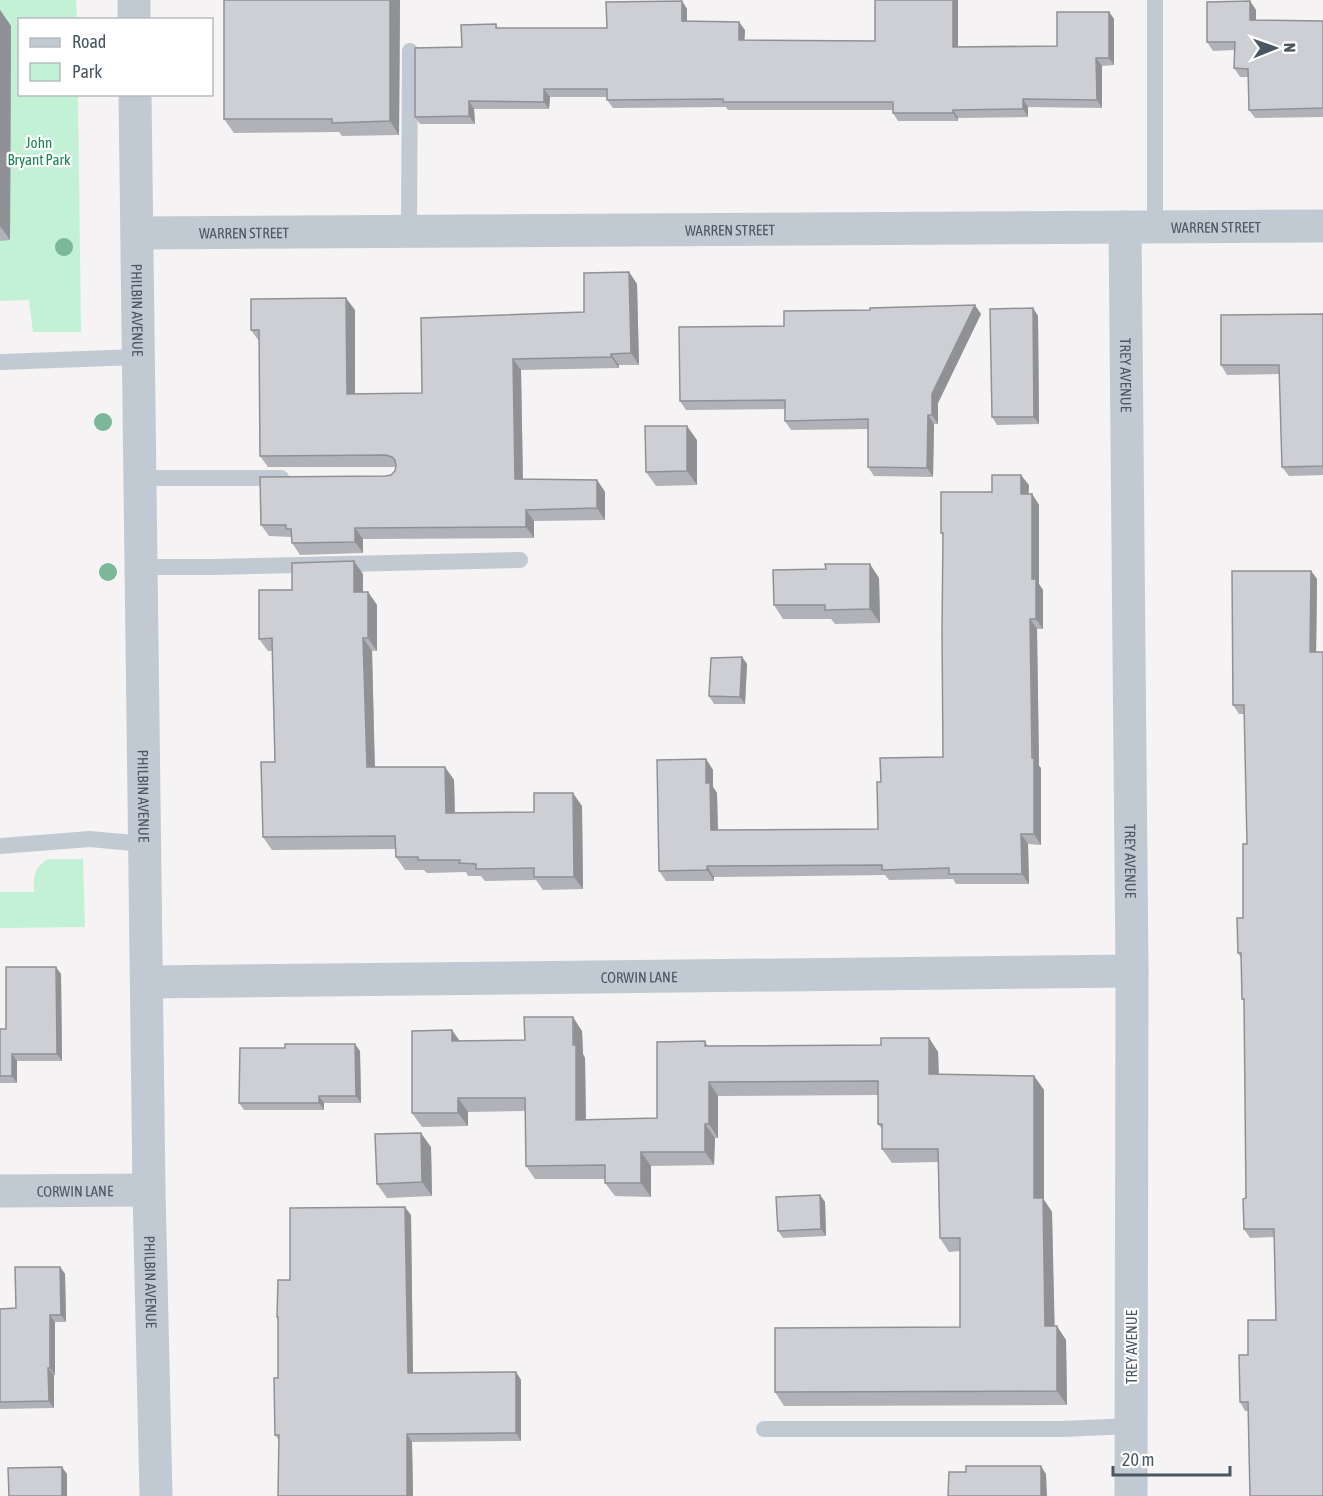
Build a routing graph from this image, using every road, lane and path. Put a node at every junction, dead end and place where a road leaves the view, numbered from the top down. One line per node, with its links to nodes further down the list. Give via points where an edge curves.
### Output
1 (134, 0): 3 (street)
2 (1155, 0): 7 (lane)
3 (134, 18)
4 (410, 51): 8 (lane)
5 (135, 96): 9 (street, PHILBIN AVENUE)
6 (1323, 226): 7 (street, WARREN STREET)
7 (1140, 227): 8 (street, WARREN STREET); 18 (street, TREY AVENUE)
8 (409, 231): 9 (street, WARREN STREET)
9 (138, 233): 10 (street, PHILBIN AVENUE)
10 (139, 357): 11 (lane); 12 (street, PHILBIN AVENUE)
11 (0, 362)
12 (141, 478): 13 (lane); 15 (street, PHILBIN AVENUE)
13 (302, 478)
14 (520, 560): 15 (lane)
15 (141, 567): 16 (street, PHILBIN AVENUE)
16 (144, 844): 17 (lane, via 90,840); 19 (street, PHILBIN AVENUE)
17 (0, 846)
18 (1132, 971): 19 (street, CORWIN LANE); 22 (street, TREY AVENUE)
19 (147, 982): 20 (street, PHILBIN AVENUE)
20 (149, 1190): 21 (street, CORWIN LANE); 24 (street, PHILBIN AVENUE)
21 (0, 1191)
22 (1131, 1426): 23 (lane); 25 (street, TREY AVENUE)
23 (764, 1429)
24 (156, 1496)
25 (1131, 1496)

